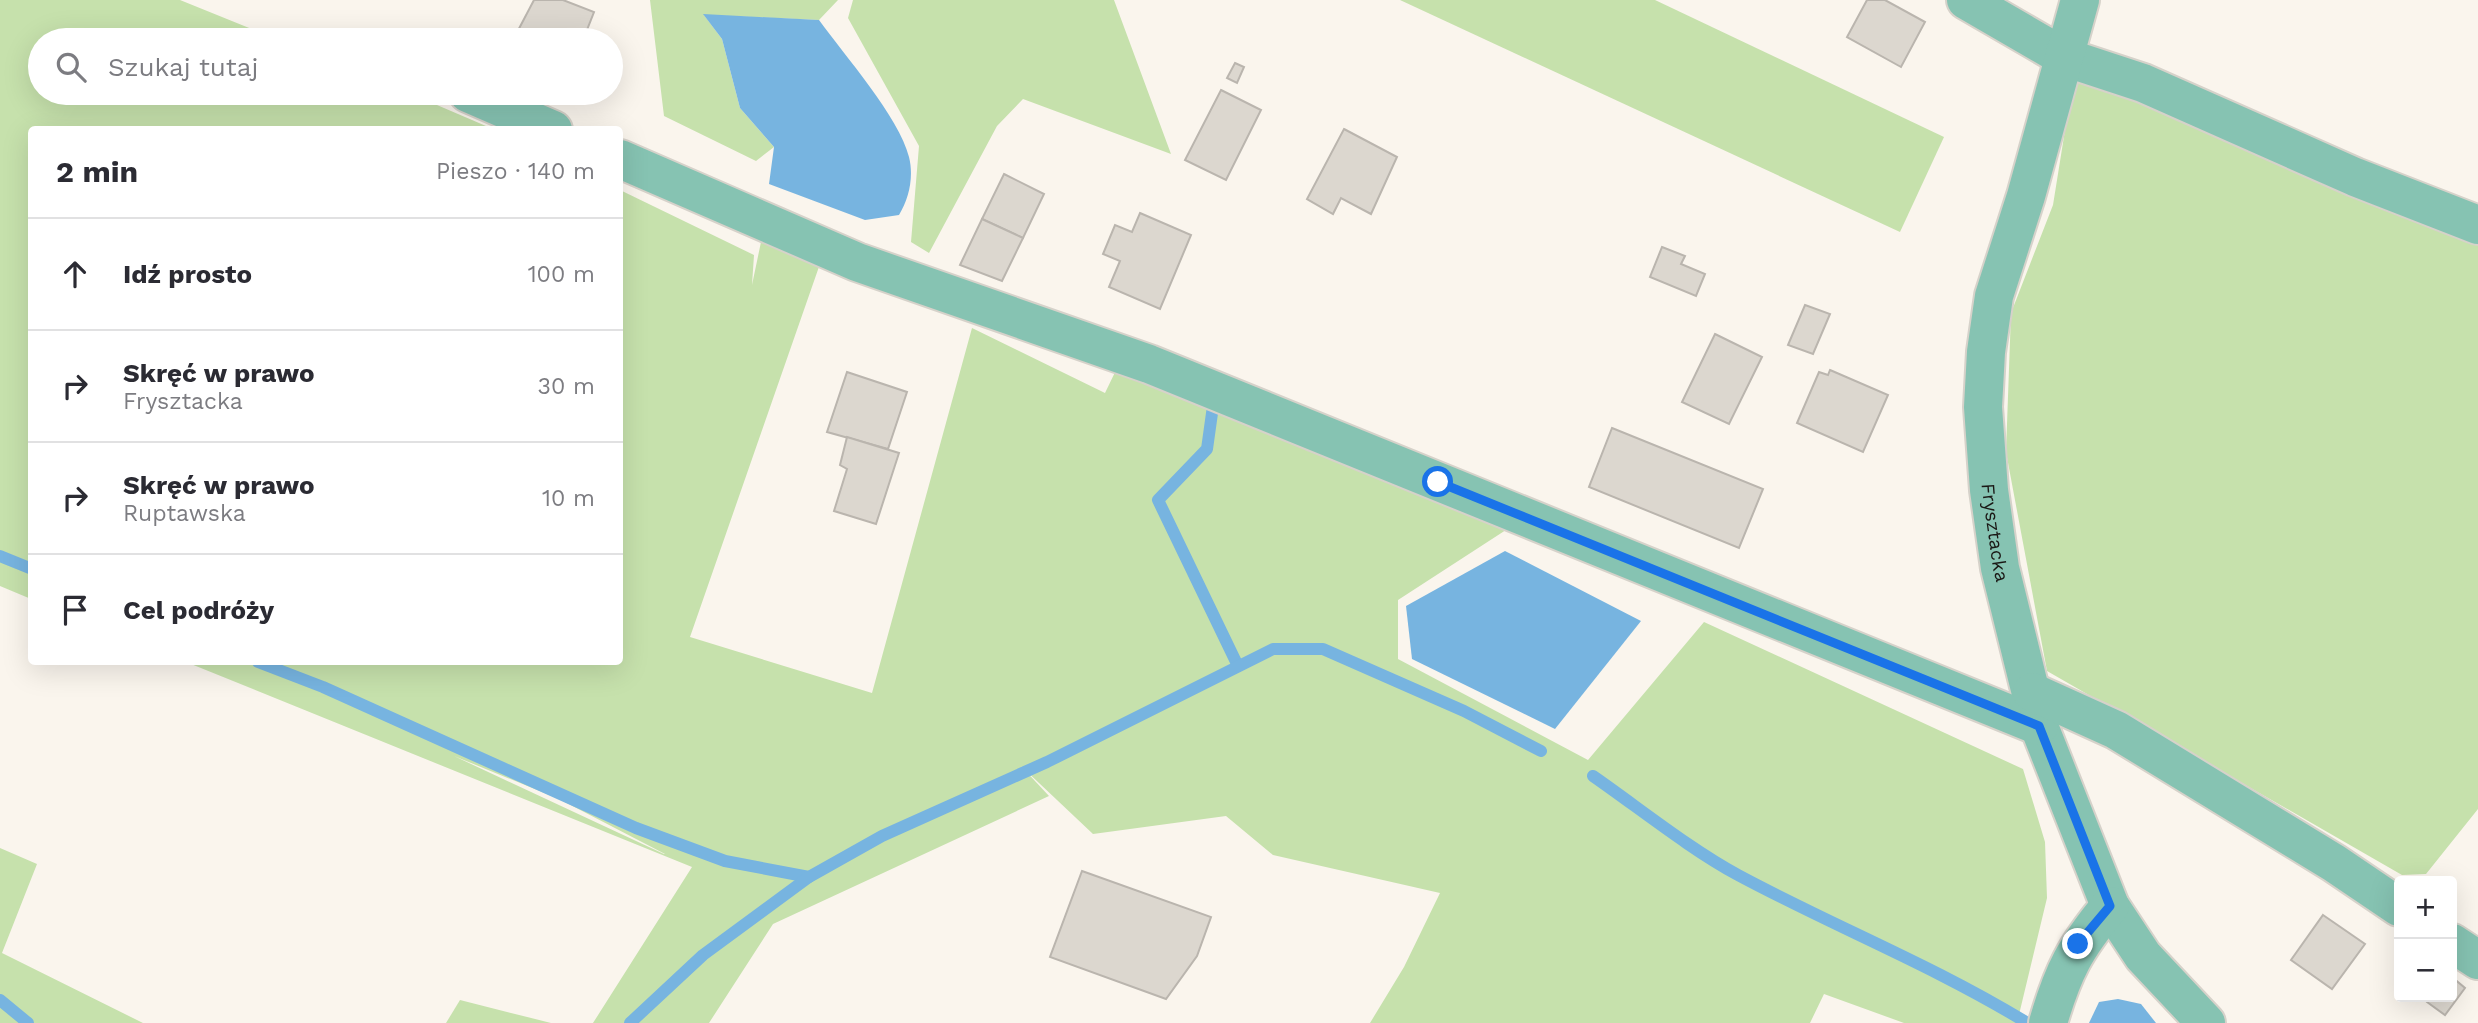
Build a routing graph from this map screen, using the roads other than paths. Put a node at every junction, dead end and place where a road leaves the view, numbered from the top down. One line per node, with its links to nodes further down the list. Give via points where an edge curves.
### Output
1 (1966, 0): 3 (street)
2 (2080, 0): 3 (street, Frysztacka)
3 (2064, 57): 7 (street, via 2143,83 2354,177); 8 (street, Frysztacka, via 1994,296 1983,407 2000,568)
4 (496, 105): 5 (street)
5 (544, 126)
6 (623, 160): 8 (street, via 857,262 1149,364)
7 (2478, 225)
8 (2035, 709): 9 (street, via 2116,730); 10 (street, Frysztacka)
9 (2394, 904)
10 (2110, 906): 13 (street, via 2078,944); 14 (street, Frysztacka, via 2143,956)
11 (2457, 946): 12 (street)
12 (2478, 960)
13 (2048, 1023)
14 (2206, 1023)

